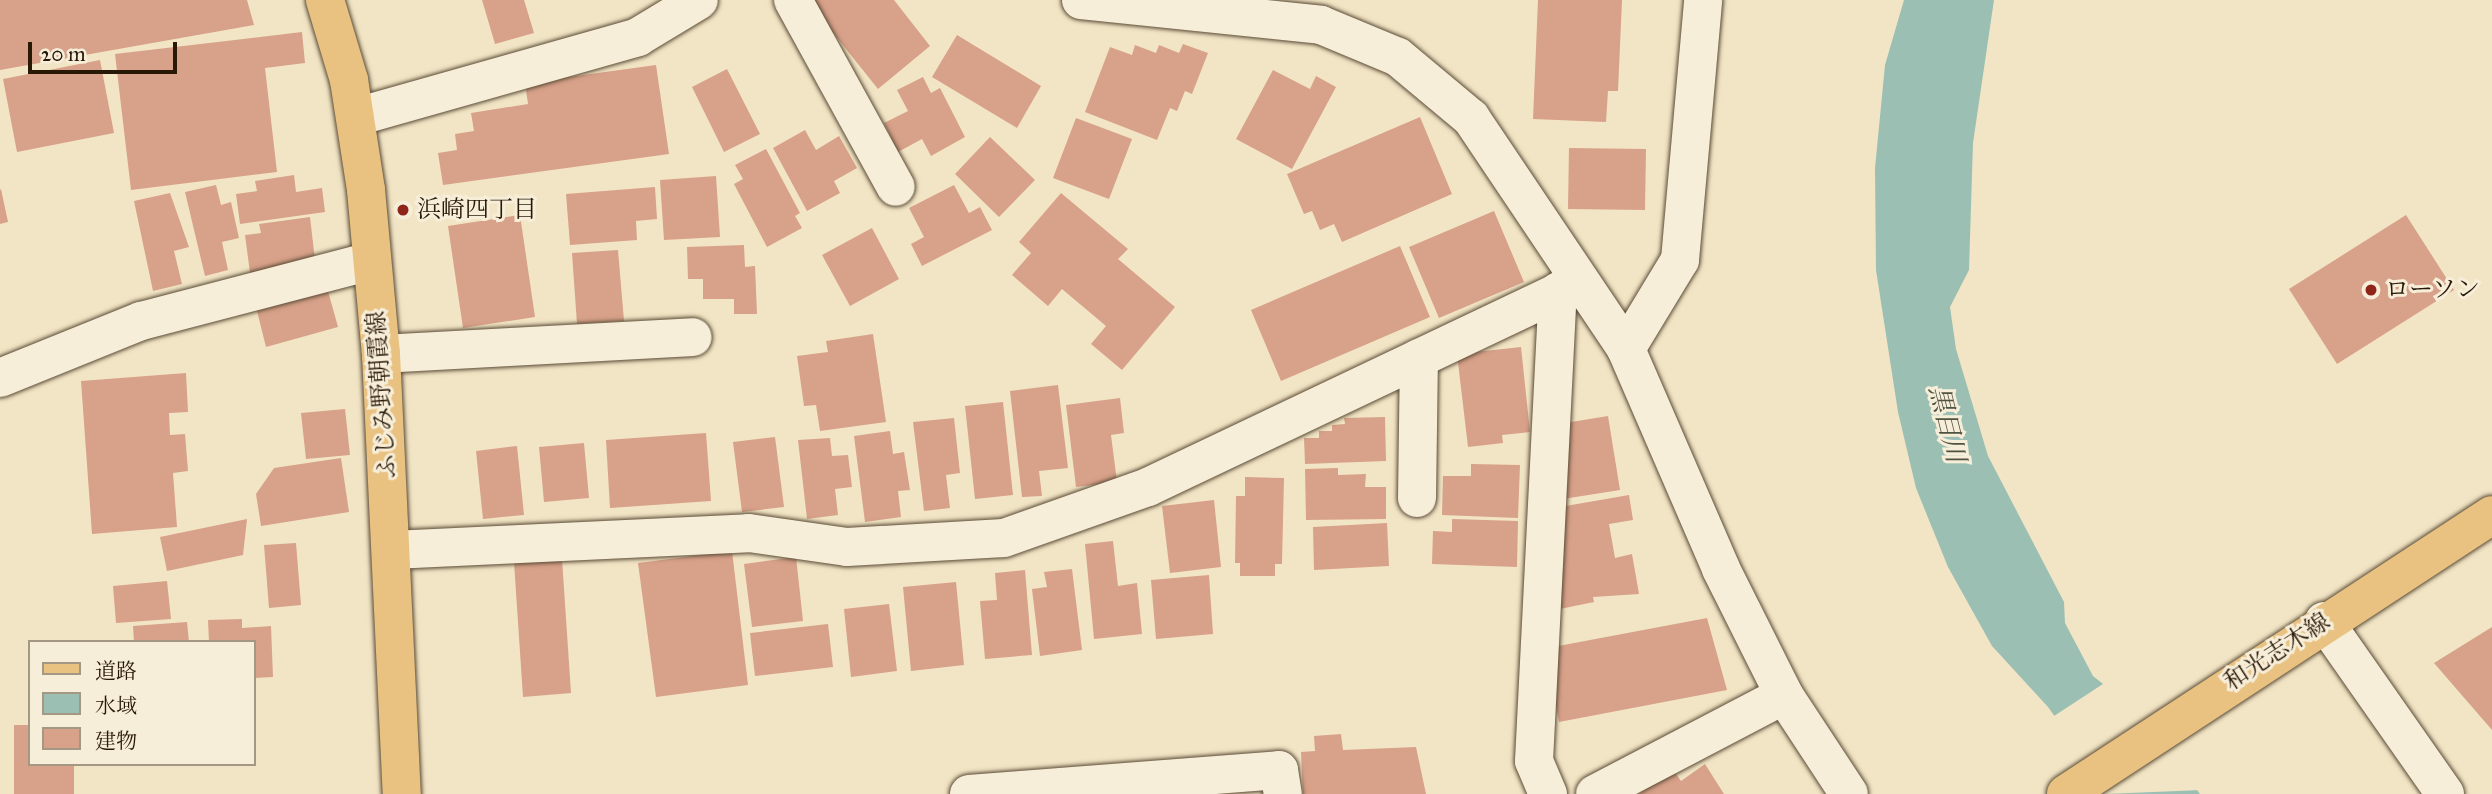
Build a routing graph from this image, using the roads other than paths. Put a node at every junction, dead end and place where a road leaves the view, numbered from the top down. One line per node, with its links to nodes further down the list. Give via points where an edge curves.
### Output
1 (325, 0): 7 (main road, ふじみ野朝霞線)
2 (699, 0): 7 (street, via 638,37)
3 (793, 0): 8 (street)
4 (1081, 0): 6 (street)
5 (1703, 0): 12 (street, via 1680,260)
6 (1319, 13): 10 (street, via 1398,57 1471,118)
7 (356, 117): 9 (main road, ふじみ野朝霞線)
8 (896, 187)
9 (371, 261): 13 (main road, ふじみ野朝霞線); 15 (street, via 141,321)
10 (1568, 285): 12 (street); 14 (street); 24 (street, via 1534,761)
11 (693, 337): 13 (street)
12 (1626, 349): 20 (street, via 1721,569)
13 (381, 354): 18 (main road, ふじみ野朝霞線)
14 (1419, 358): 16 (street); 18 (street, via 1148,487 1004,538 847,547 749,533)
15 (0, 379)
16 (1417, 498)
17 (2492, 515): 19 (main road, 和光志木線)
18 (392, 550): 21 (main road, ふじみ野朝霞線)
19 (2324, 621): 27 (main road, 和光志木線); 28 (street)
20 (1784, 695): 25 (street); 26 (street)
21 (402, 794)
22 (969, 794): 23 (street, via 1279,769)
23 (1283, 794)
24 (1548, 794)
25 (1595, 794)
26 (1849, 794)
27 (2066, 794)
28 (2445, 794)

